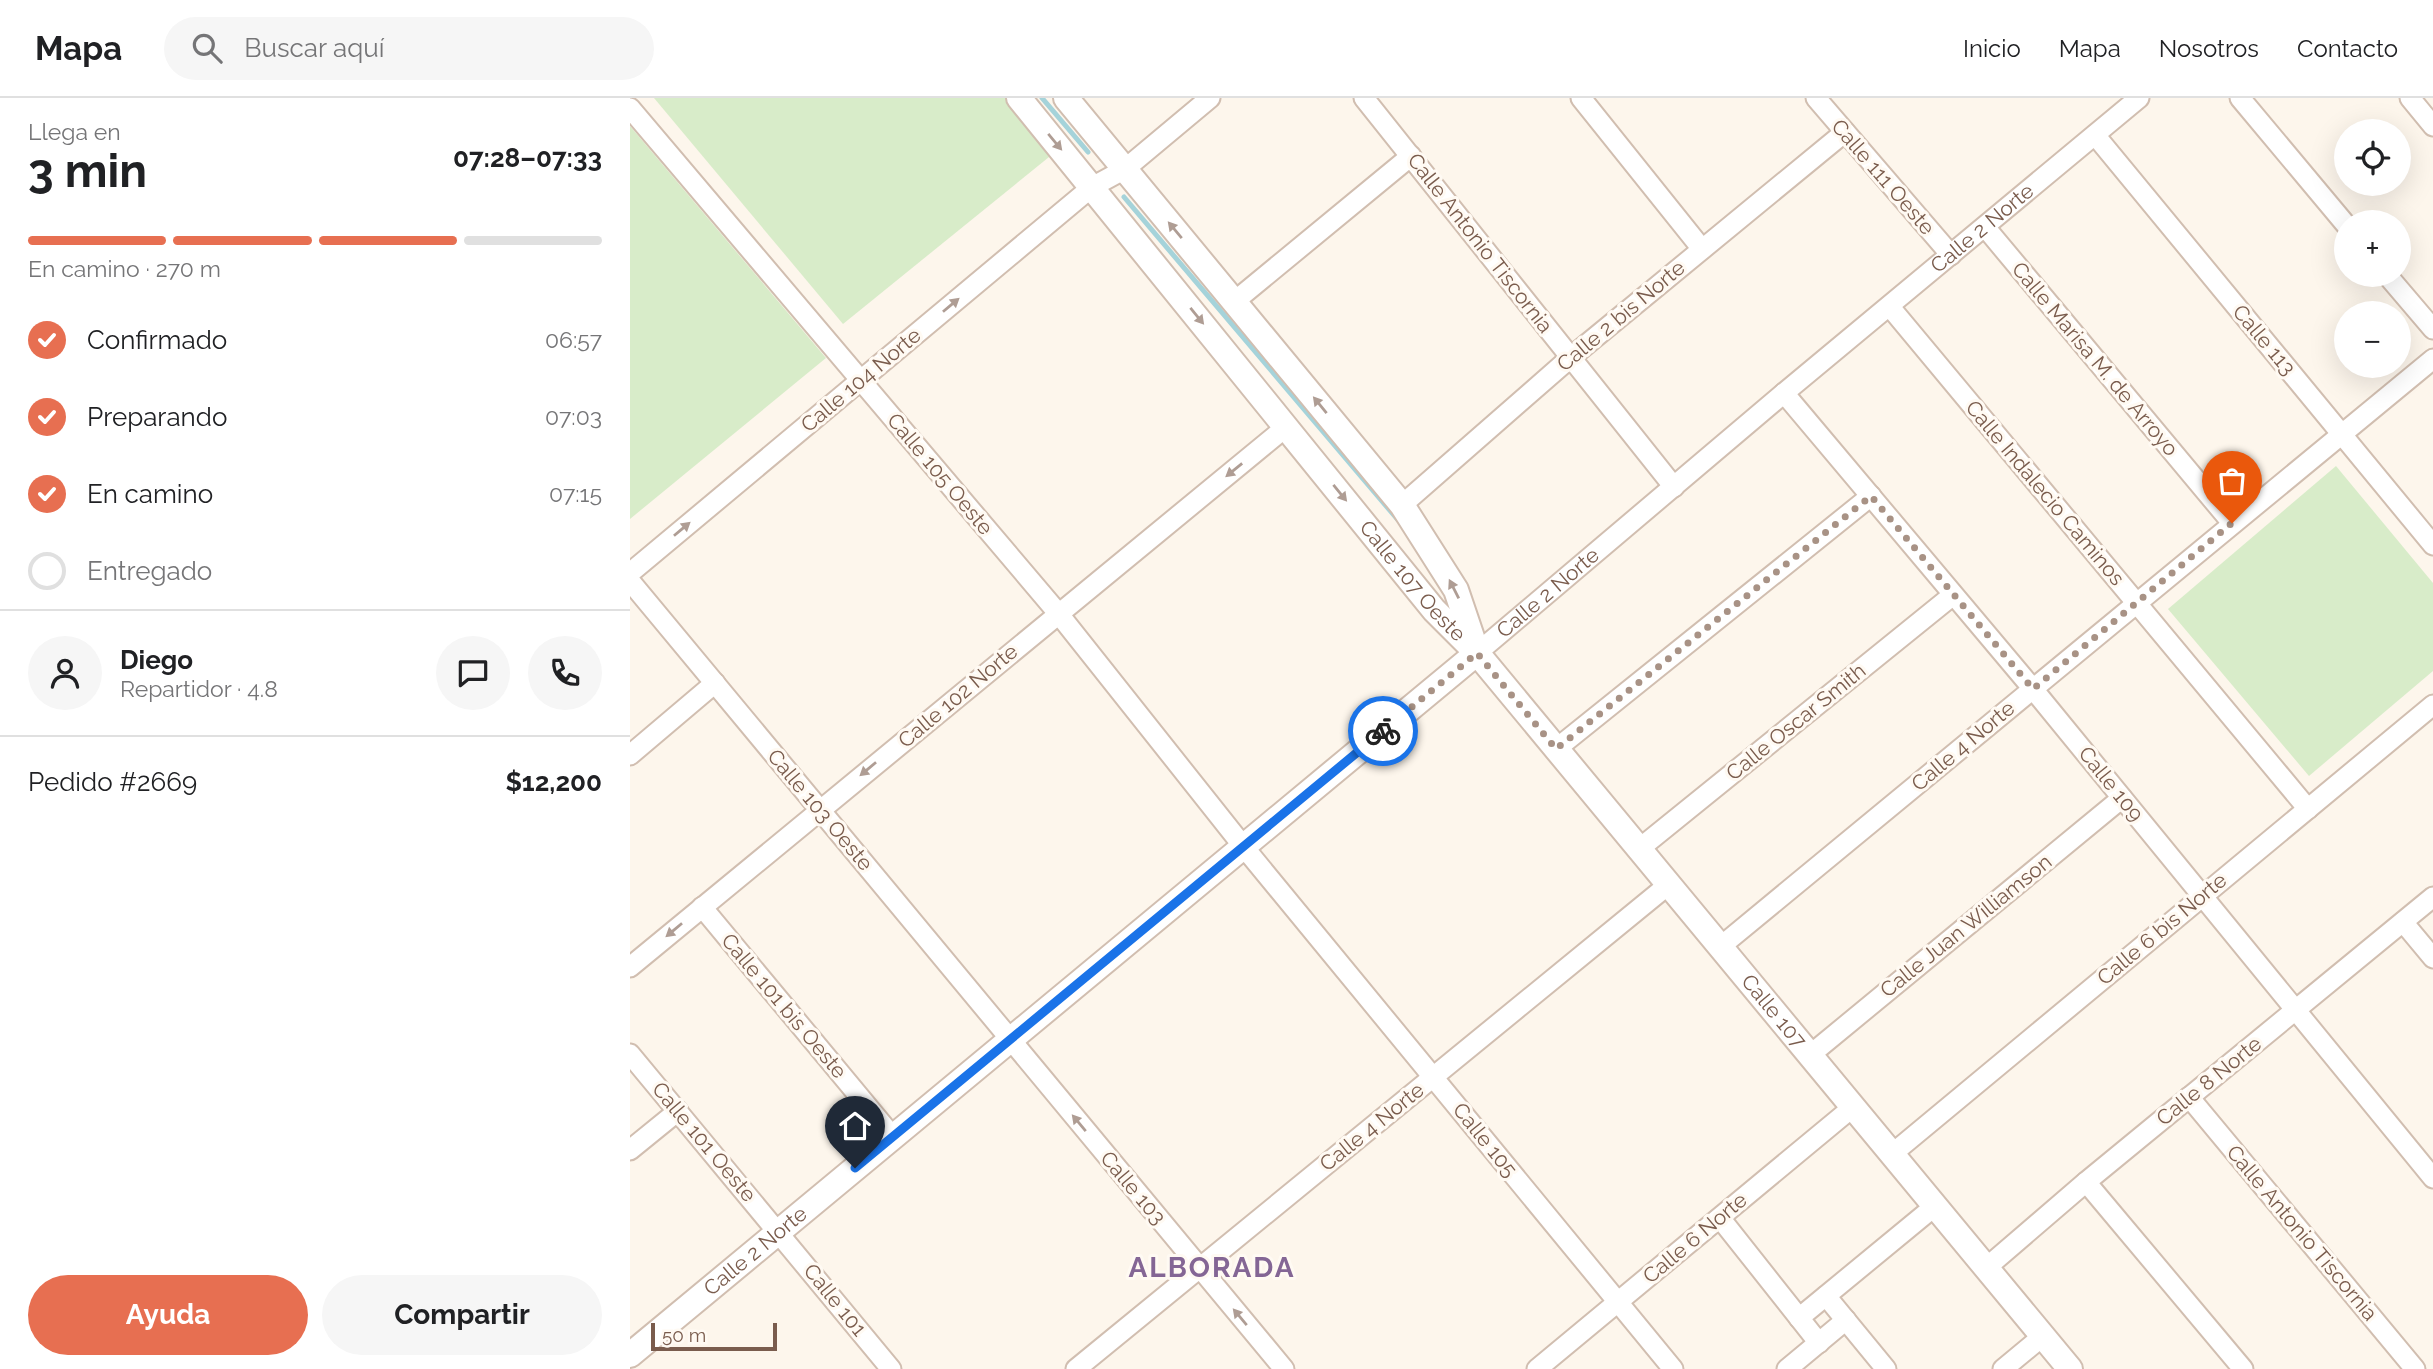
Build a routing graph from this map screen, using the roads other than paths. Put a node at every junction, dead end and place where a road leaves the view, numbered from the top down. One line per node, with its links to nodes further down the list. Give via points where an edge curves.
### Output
1 (1018, 98): 16 (street, Calle 107 Oeste, one-way to 16)
2 (1066, 98): 15 (street, Calle 107 Oeste)
3 (1210, 98): 15 (street)
4 (1364, 98): 14 (street, Calle Antonio Tiscornia)
5 (1580, 98): 19 (street)
6 (2139, 98): 13 (street, Calle 2 Norte)
7 (2240, 98): 17 (street)
8 (2410, 98): 11 (street)
9 (1822, 101): 12 (street, Calle 111 Oeste)
10 (630, 108): 27 (street, Calle 105 Oeste)
11 (2433, 126)
12 (1845, 132): 19 (street, Calle 2 bis Norte); 20 (street, Calle 111 Oeste)
13 (2095, 135): 18 (street, Calle 2 Norte); 30 (street, Calle 113)
14 (1411, 156): 22 (street); 25 (street, Calle Antonio Tiscornia)
15 (1125, 170): 16 (street, Calle 104 Norte); 22 (street, Calle 107 Oeste, one-way to 15)
16 (1092, 187): 27 (street, Calle 104 Norte, one-way to 16); 29 (street, Calle 107 Oeste, one-way to 29)
17 (2334, 210)
18 (1985, 227): 20 (street, Calle 2 Norte); 34 (street, Calle Marisa M. de Arroyo)
19 (1702, 249): 25 (street, Calle 2 bis Norte)
20 (1951, 255): 23 (street, Calle 2 Norte)
21 (2398, 287): 24 (street)
22 (1235, 302): 33 (street, Calle 107 Oeste, one-way to 22)
23 (1890, 307): 28 (street, Calle 2 Norte); 39 (street, Calle Indalecio Caminos)
24 (2433, 329)
25 (1570, 358): 31 (street, Calle Antonio Tiscornia); 33 (street, Calle 2 bis Norte)
26 (2433, 359): 30 (street, Calle 4 Norte)
27 (860, 381): 36 (street, Calle 104 Norte, one-way to 27); 40 (street, Calle 105 Oeste)
28 (1784, 393): 31 (street, Calle 2 Norte); 32 (street, Calle 109)
29 (1286, 426): 40 (street, Calle 102 Norte, one-way to 40); 41 (street, Calle 107 Oeste, one-way to 41, via 1434,610)
30 (2342, 434): 34 (street, Calle 4 Norte); 35 (street, Calle 113)
31 (1674, 487): 41 (street, Calle 2 Norte)
32 (1871, 496): 38 (street, Calle 109); 45 (street)
33 (1402, 505): 41 (street, Calle 107 Oeste, one-way to 33, via 1455,590)
34 (2232, 523): 39 (street, Calle 4 Norte)
35 (2430, 536)
36 (630, 573)
37 (630, 581): 42 (street, Calle 103 Oeste)
38 (1953, 595): 43 (street, Calle 109); 51 (street, Calle Oscar Smith)
39 (2137, 603): 43 (street, Calle 4 Norte); 48 (street, Calle Indalecio Caminos)
40 (1058, 613): 49 (street, Calle 102 Norte, one-way to 49); 50 (street, Calle 105 Oeste)
41 (1477, 653): 45 (street, Calle 107); 50 (street, Calle 2 Norte)
42 (715, 684): 46 (street); 49 (street, Calle 103 Oeste)
43 (2033, 689): 47 (street, Calle 109); 57 (street, Calle 4 Norte)
44 (2433, 705): 48 (street, Calle 6 bis Norte)
45 (1556, 749): 51 (street, Calle 107)
46 (630, 755)
47 (2122, 798): 53 (street, Calle 109); 63 (street, Calle Juan Williamson)
48 (2308, 808): 53 (street, Calle 6 bis Norte)
49 (820, 809): 55 (street, Calle 102 Norte); 61 (street, Calle 103 Oeste)
50 (1243, 846): 61 (street, Calle 2 Norte); 64 (street, Calle 105)
51 (1639, 849): 52 (street, Calle 107)
52 (1668, 885): 57 (street, Calle 107); 64 (street, Calle 4 Norte)
53 (2203, 896): 60 (street, Calle 109); 70 (street, Calle 6 bis Norte)
54 (2433, 897): 56 (street, Calle 8 Norte)
55 (702, 907): 59 (street, Calle 102 Norte, one-way to 59); 68 (street, Calle 101 bis Oeste)
56 (2403, 922): 58 (street); 60 (street, Calle 8 Norte)
57 (1720, 947): 63 (street, Calle 107)
58 (2433, 958)
59 (630, 967)
60 (2296, 1010): 65 (street, Calle 8 Norte); 71 (street, Calle 109)
61 (1009, 1040): 68 (street, Calle 2 Norte); 76 (street, Calle 103, one-way to 61)
62 (630, 1054): 67 (street, Calle 101 Oeste)
63 (1810, 1055): 66 (street, Calle 107)
64 (1433, 1077): 76 (street, Calle 4 Norte); 79 (street, Calle 105)
65 (2189, 1097): 72 (street, Calle 8 Norte); 95 (street, Calle Antonio Tiscornia)
66 (1853, 1107): 70 (street, Calle 107); 74 (street, Calle 6 Norte)
67 (678, 1111): 69 (street); 75 (street, Calle 101 Oeste)
68 (893, 1137): 75 (street, Calle 2 Norte)
69 (630, 1150)
70 (1892, 1154): 73 (street, Calle 107)
71 (2433, 1178)
72 (2086, 1182): 77 (street, Calle 8 Norte); 94 (street)
73 (1935, 1206): 77 (street, Calle 107); 78 (street)
74 (1720, 1218): 79 (street, Calle 6 Norte); 80 (street)
75 (779, 1231): 84 (street, Calle 2 Norte); 85 (street, Calle 101)
76 (1200, 1268): 86 (street, Calle 4 Norte); 87 (street, Calle 103, one-way to 76)
77 (1986, 1268): 82 (street, Calle 107)
78 (1826, 1296): 80 (street); 81 (street)
79 (1618, 1302): 88 (street, Calle 6 Norte); 89 (street, Calle 105)
80 (1799, 1318): 83 (street)
81 (1846, 1320): 83 (street); 91 (street)
82 (2043, 1336): 92 (street); 93 (street, Calle 107)
83 (1819, 1343): 90 (street)
84 (630, 1355)
85 (891, 1369)
86 (1076, 1369)
87 (1284, 1369)
88 (1537, 1369)
89 (1673, 1369)
90 (1787, 1369)
91 (1886, 1369)
92 (2003, 1369)
93 (2070, 1369)
94 (2243, 1369)
95 (2415, 1369)

